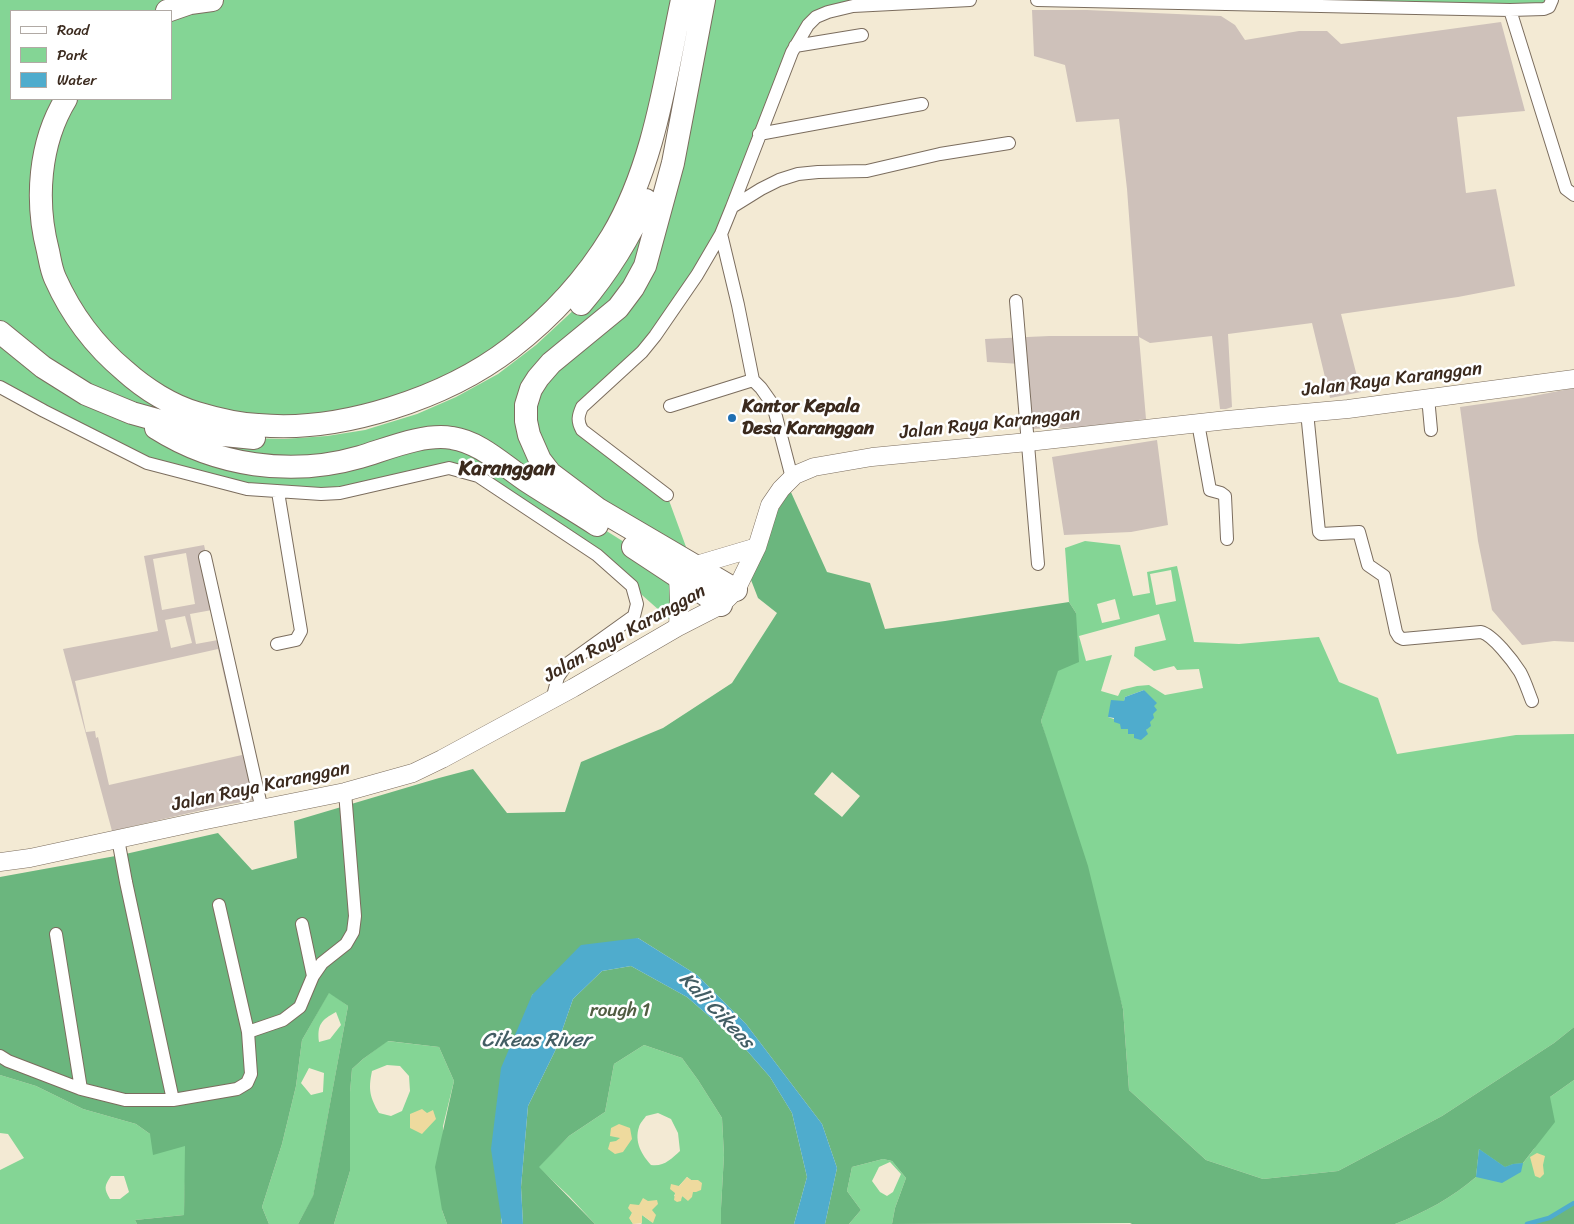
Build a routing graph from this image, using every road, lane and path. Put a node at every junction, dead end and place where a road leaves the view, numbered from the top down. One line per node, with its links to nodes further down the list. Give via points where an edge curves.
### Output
1 (212, 0): 6 (highway)
2 (970, 0): 9 (street, via 853,6 828,12 808,25)
3 (1037, 0): 7 (street)
4 (1552, 0): 7 (street, via 1544,9)
5 (692, 5): 10 (highway, via 635,192 612,236 582,280 548,317 510,349 476,371 392,409 346,420 298,426 258,425 195,413 139,383 108,357 72,311 54,275 43,231 40,188 46,150); 25 (highway, via 660,159 632,231 601,280 578,306 536,346 498,374 417,414 365,430 327,436 248,438 204,432); 36 (highway, via 673,163 645,266 618,308 551,362 531,390 526,405 529,435 550,473)
6 (170, 10)
7 (1510, 10): 14 (street, via 1566,189)
8 (862, 35): 9 (street)
9 (795, 46): 12 (street)
10 (65, 100)
11 (922, 104): 12 (street)
12 (759, 134): 15 (street)
13 (1009, 142): 15 (street, via 867,171 798,174 761,189)
14 (1574, 194)
15 (732, 207): 16 (street)
16 (721, 234): 19 (street); 31 (street, via 655,336 642,352 582,406 579,413 582,430)
17 (1016, 301): 28 (street)
18 (0, 332): 25 (highway, via 43,367 86,394)
19 (752, 380): 23 (street); 29 (street, via 773,405)
20 (1574, 380): 22 (street, Jalan Raya Karanggan)
21 (0, 387): 30 (street, via 147,463 247,489)
22 (1428, 398): 24 (street, Jalan Raya Karanggan); 27 (street)
23 (670, 406)
24 (1307, 412): 26 (street, Jalan Raya Karanggan); 41 (street, via 1319,532 1359,532 1367,564 1384,576 1399,637 1486,633 1518,668)
25 (132, 413): 36 (highway, via 174,440 207,453 266,466 319,465 436,437 462,440)
26 (1198, 423): 28 (street, Jalan Raya Karanggan); 32 (street, via 1210,490 1225,496)
27 (1431, 430)
28 (1028, 442): 29 (street, Jalan Raya Karanggan, via 872,457 814,468); 35 (street)
29 (792, 478): 33 (street, Jalan Raya Karanggan, via 770,505)
30 (278, 492): 39 (street, via 301,631 296,640); 40 (street, via 340,493 449,468 478,476 597,555 632,586 637,604 634,616 567,664 558,677)
31 (667, 495)
32 (1227, 538)
33 (757, 547): 36 (street); 37 (street, Jalan Raya Karanggan)
34 (205, 557): 43 (street)
35 (1038, 564)
36 (686, 571): 37 (highway); 38 (street, via 679,600)
37 (728, 598): 38 (street, Jalan Raya Karanggan)
38 (678, 627): 40 (street, Jalan Raya Karanggan)
39 (277, 644)
40 (552, 700): 42 (street, Jalan Raya Karanggan, via 413,773)
41 (1532, 701)
42 (345, 792): 43 (street, Jalan Raya Karanggan); 49 (street, via 355,916 353,932 346,944 322,963)
43 (262, 810): 44 (street, Jalan Raya Karanggan)
44 (118, 839): 45 (street, Jalan Raya Karanggan); 53 (street)
45 (0, 862)
46 (219, 905): 50 (street)
47 (302, 924): 49 (street)
48 (56, 934): 52 (street)
49 (313, 976): 50 (street, via 300,1007 284,1020)
50 (248, 1032): 53 (street, via 251,1074 247,1083 237,1089)
51 (0, 1056): 52 (street)
52 (81, 1089): 53 (street, via 125,1100)
53 (173, 1100)

